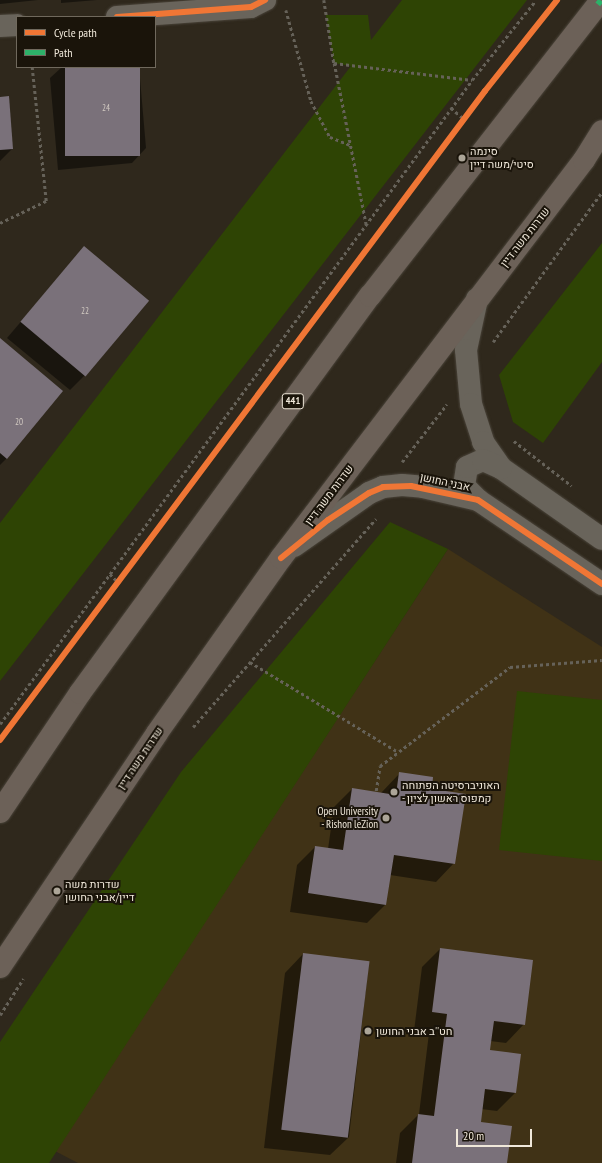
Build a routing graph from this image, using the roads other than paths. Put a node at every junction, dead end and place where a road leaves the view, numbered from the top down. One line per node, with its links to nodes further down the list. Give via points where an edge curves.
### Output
1 (601, 0): 15 (main road, 441, via 370,296 80,693)
2 (275, 4): 3 (street)
3 (131, 16)
4 (16, 25): 5 (street)
5 (0, 26)
6 (602, 131): 8 (main road, שדרות משה דיין)
7 (602, 147): 8 (main road)
8 (584, 160): 9 (main road, שדרות משה דיין)
9 (477, 298): 10 (street, via 466,350 471,404 483,442); 13 (main road, שדרות משה דיין)
10 (501, 468): 11 (street, via 483,460 467,467 464,486); 12 (street)
11 (478, 500): 13 (street, אבני החושן, via 423,487 383,487 359,499 328,520); 14 (street, אבני החושן)
12 (602, 539)
13 (281, 558): 16 (main road, שדרות משה דיין, via 157,733)
14 (602, 584)
15 (0, 812)
16 (0, 967)

